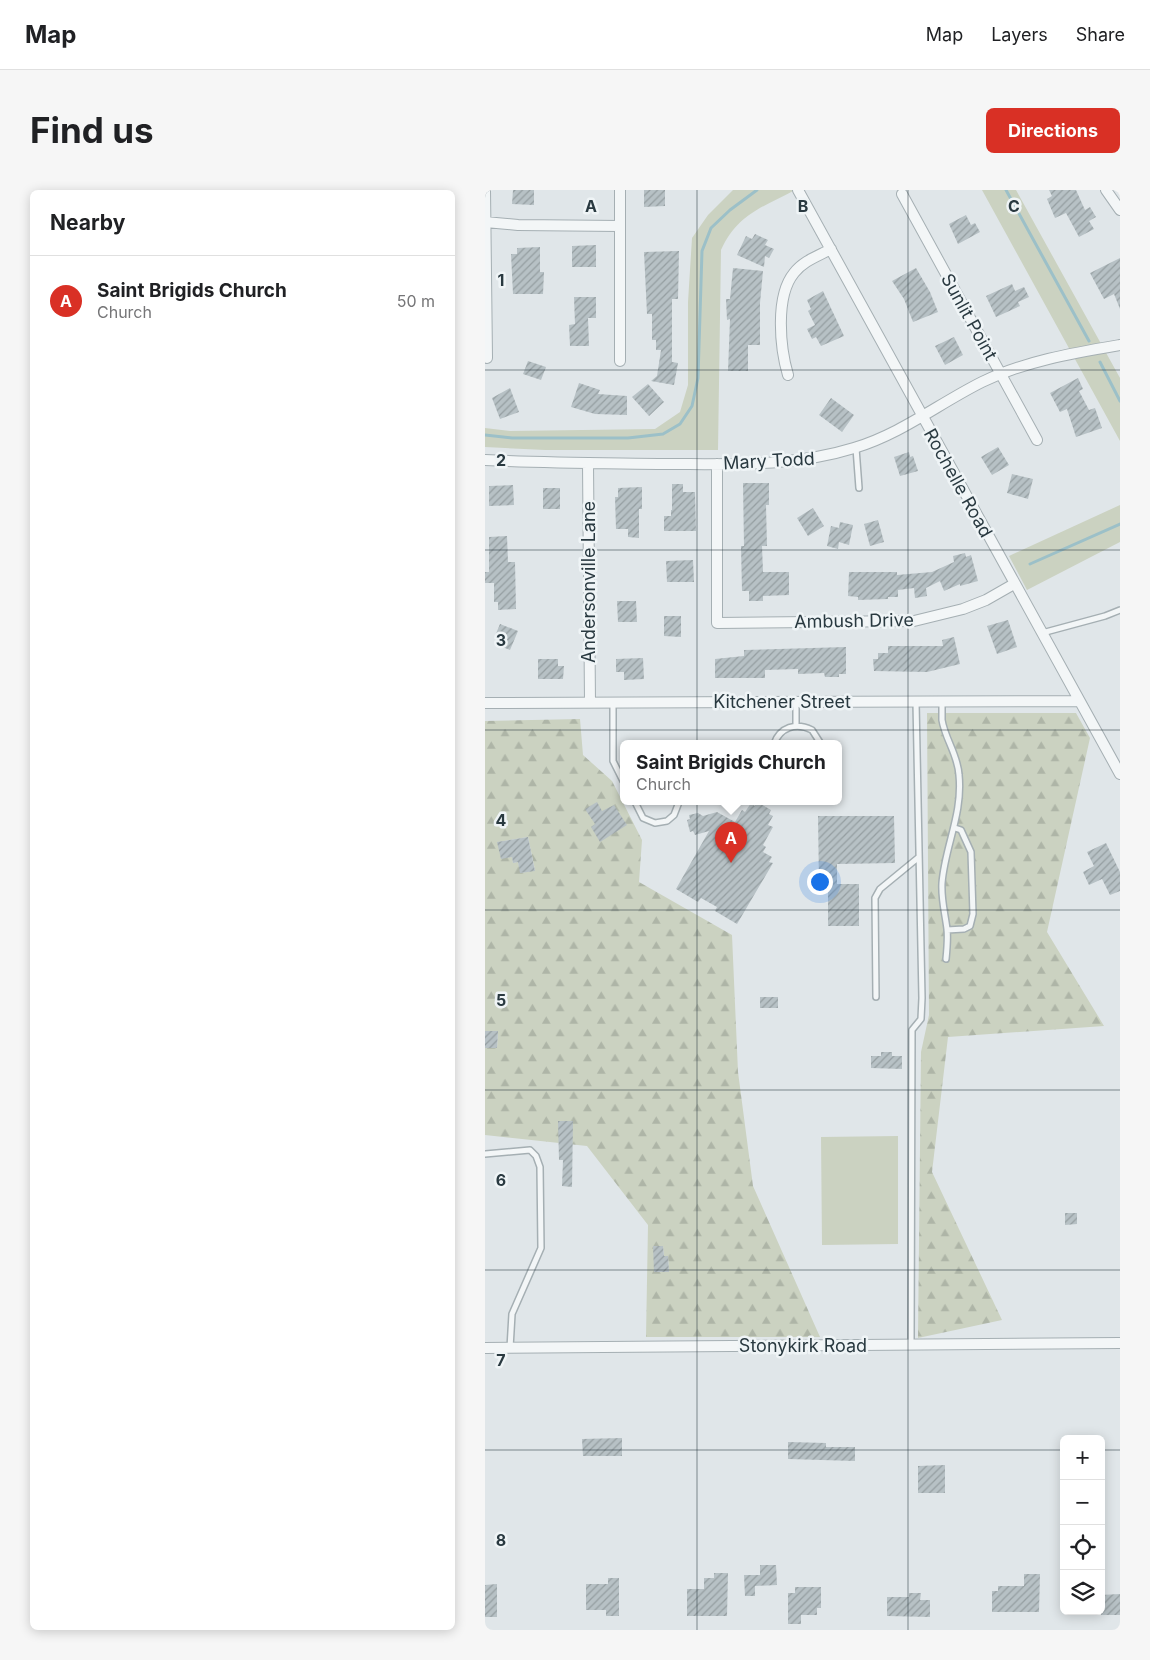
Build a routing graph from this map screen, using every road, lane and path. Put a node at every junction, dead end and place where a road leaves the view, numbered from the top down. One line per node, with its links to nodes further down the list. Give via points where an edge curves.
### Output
1 (485, 190): 7 (street)
2 (620, 190): 8 (street)
3 (798, 190): 9 (street, Rochelle Road)
4 (1106, 190): 6 (street)
5 (902, 194): 13 (street, Sunlit Point)
6 (1120, 210)
7 (485, 222): 8 (street); 11 (street)
8 (620, 226): 12 (street)
9 (831, 249): 14 (street, via 804,263 784,290 782,353); 15 (street, Rochelle Road)
10 (1120, 345): 13 (street, Mary Todd, via 1041,361)
11 (487, 358)
12 (621, 361)
13 (1000, 374): 15 (street, Mary Todd); 16 (street, Sunlit Point)
14 (788, 375)
15 (922, 418): 17 (street, Mary Todd); 22 (street, Rochelle Road)
16 (1037, 440)
17 (857, 448): 20 (street, Mary Todd, via 823,458 781,463); 21 (lane)
18 (485, 460): 19 (street, Mary Todd)
19 (588, 463): 20 (street, Mary Todd); 28 (street, Andersonville Lane)
20 (717, 464): 22 (street, Ambush Drive, via 717,623 914,621 963,609)
21 (859, 488)
22 (1014, 584): 24 (street, Rochelle Road)
23 (1120, 610): 24 (lane)
24 (1041, 633): 27 (street, Rochelle Road)
25 (916, 701): 26 (street, Kitchener Street); 30 (street, Kitchener Street); 40 (lane)
26 (942, 701): 27 (street, Kitchener Street); 39 (lane, via 943,721 959,773 960,796)
27 (1079, 701): 35 (street, Rochelle Road)
28 (590, 702): 29 (street, Kitchener Street); 31 (street, Kitchener Street)
29 (613, 702): 30 (street, Kitchener Street); 36 (lane, via 613,761)
30 (796, 702): 32 (lane)
31 (485, 703)
32 (796, 726): 33 (lane, via 787,728); 34 (lane, via 812,730)
33 (776, 740)
34 (818, 740)
35 (1120, 774)
36 (620, 775)
37 (636, 805): 38 (lane, via 643,818 655,823 667,821)
38 (678, 805)
39 (955, 828): 41 (lane, via 943,882 942,901); 41 (lane, via 961,830 971,852 973,914 969,926)
40 (919, 856): 43 (lane, via 880,889 875,898); 46 (lane, via 922,998 921,1019 912,1030)
41 (947, 930): 42 (lane)
42 (946, 959)
43 (876, 997)
44 (485, 1154): 48 (lane, via 530,1150 540,1167 541,1248 512,1314)
45 (1120, 1343): 46 (street, Stonykirk Road)
46 (911, 1345): 48 (street, Stonykirk Road)
47 (485, 1348): 48 (street, Stonykirk Road)
48 (510, 1348)

